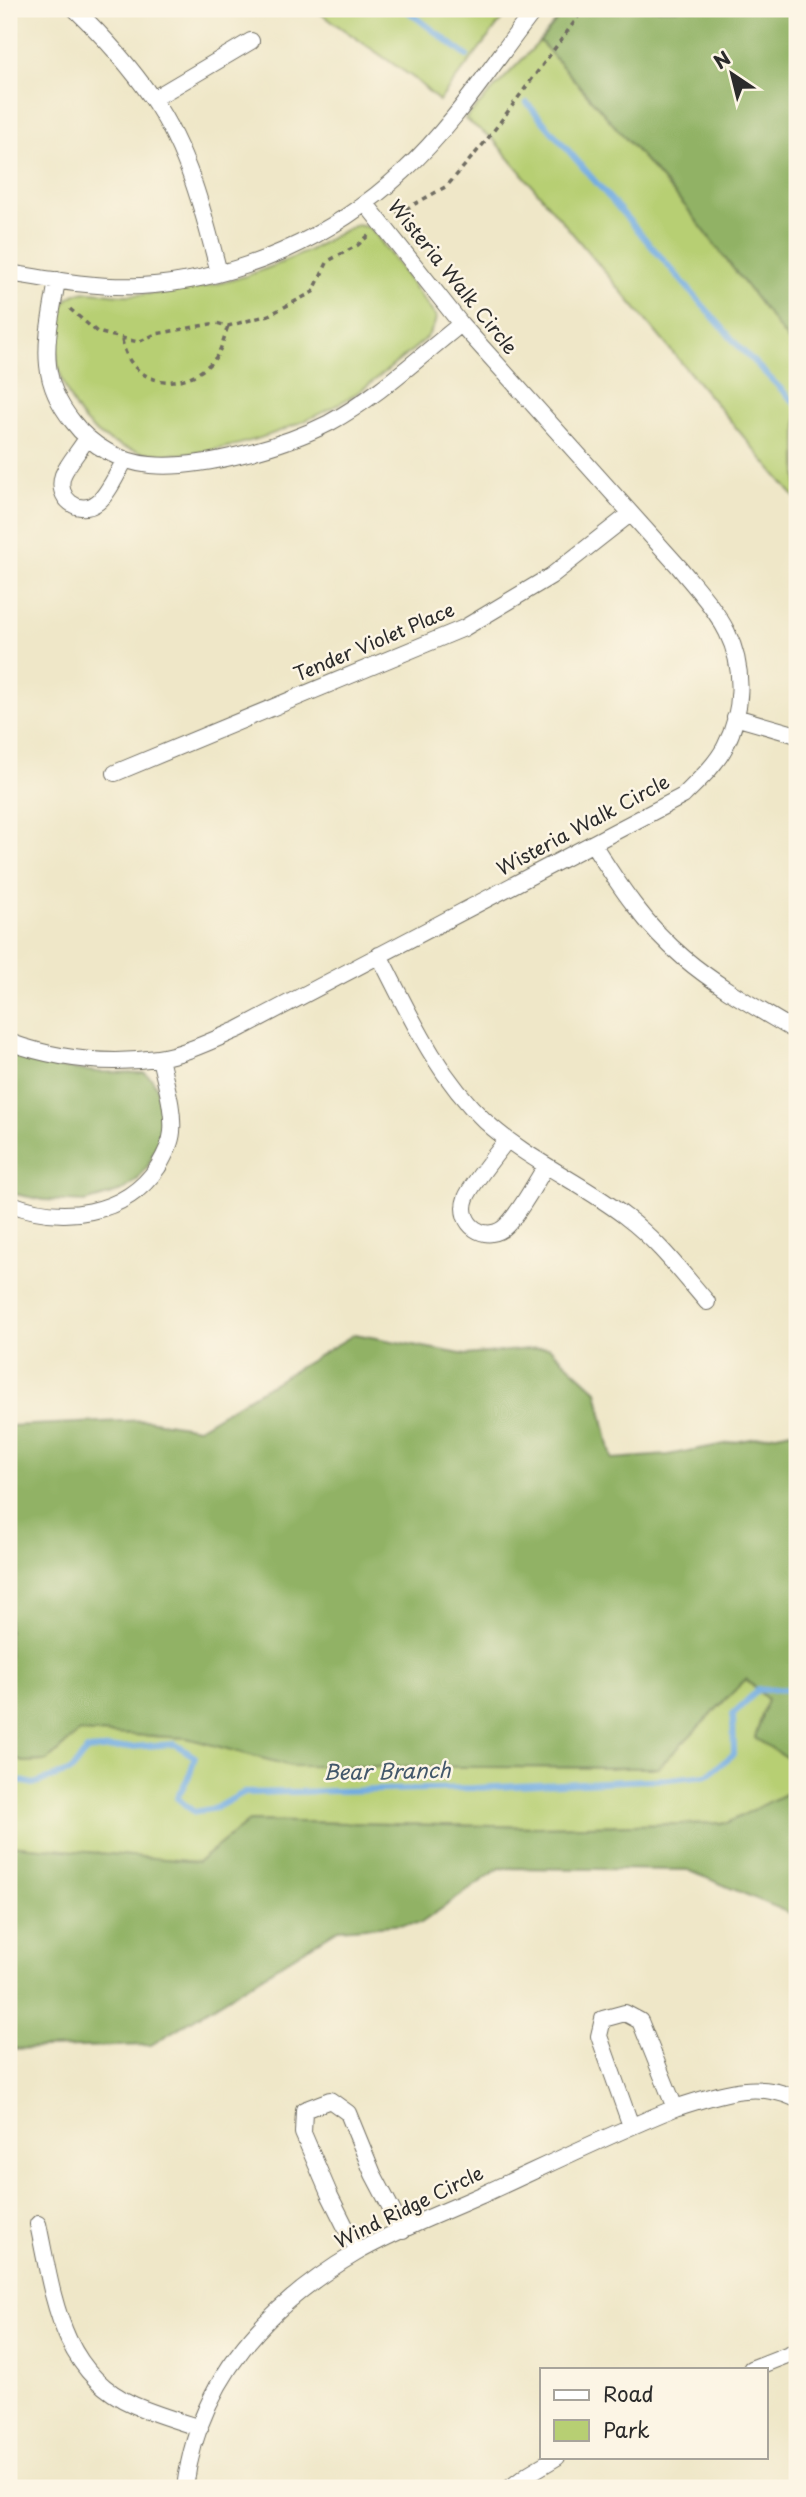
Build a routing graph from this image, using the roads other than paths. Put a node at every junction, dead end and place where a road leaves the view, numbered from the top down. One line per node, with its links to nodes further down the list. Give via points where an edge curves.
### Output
1 (75, 9): 4 (street)
2 (535, 9): 5 (street, Wisteria Walk Circle, via 461,107 406,169)
3 (251, 41): 4 (street)
4 (153, 99): 7 (street, via 185,162)
5 (366, 204): 7 (street, Wisteria Walk Circle, via 304,242); 9 (street, Wisteria Walk Circle)
6 (9, 273): 8 (street, Wisteria Walk Circle)
7 (219, 273): 8 (street, Wisteria Walk Circle, via 140,286)
8 (57, 280): 10 (street, via 48,365 64,411)
9 (461, 324): 11 (street, via 370,398 328,423 284,441 233,457 180,465); 12 (street, Wisteria Walk Circle)
10 (87, 438): 11 (street); 11 (street, via 63,476 62,490 76,508 88,508 100,500)
11 (125, 460)
12 (630, 514): 13 (street, Wisteria Walk Circle, via 712,607 728,634 742,683); 15 (street, Tender Violet Place, via 551,576 464,628)
13 (735, 718): 14 (street); 16 (street, Wisteria Walk Circle, via 725,747 683,796)
14 (797, 735)
15 (115, 773)
16 (593, 844): 17 (street, Wisteria Walk Circle); 18 (street, via 617,884 684,958)
17 (379, 955): 20 (street, Wisteria Walk Circle, via 239,1029); 21 (street, via 428,1049 454,1087)
18 (797, 1032)
19 (9, 1042): 20 (street, Wisteria Walk Circle, via 78,1060)
20 (160, 1058): 23 (street, via 172,1133 165,1156 139,1190 100,1211 52,1213)
21 (507, 1140): 22 (street); 22 (street, via 466,1197 468,1225 480,1233 494,1233 506,1226)
22 (546, 1166): 24 (street, via 629,1219)
23 (9, 1203)
24 (707, 1302)
25 (797, 2099): 26 (street, Wind Ridge Circle, via 759,2088 726,2092)
26 (675, 2108): 27 (street, Wind Ridge Circle); 27 (street, via 640,2021 625,2013 603,2019 599,2035)
27 (631, 2126): 29 (street, Wind Ridge Circle)
28 (38, 2224): 33 (street, via 54,2299 74,2354 95,2379 132,2404)
29 (403, 2231): 30 (street, Wind Ridge Circle); 30 (street, via 348,2113 330,2100 304,2110 303,2133)
30 (358, 2252): 33 (street, Wind Ridge Circle, via 309,2283 265,2321 227,2368)
31 (797, 2351): 32 (street)
32 (754, 2368)
33 (200, 2428): 35 (street, Wind Ridge Circle)
34 (554, 2458): 36 (street)
35 (185, 2488)
36 (510, 2488)

